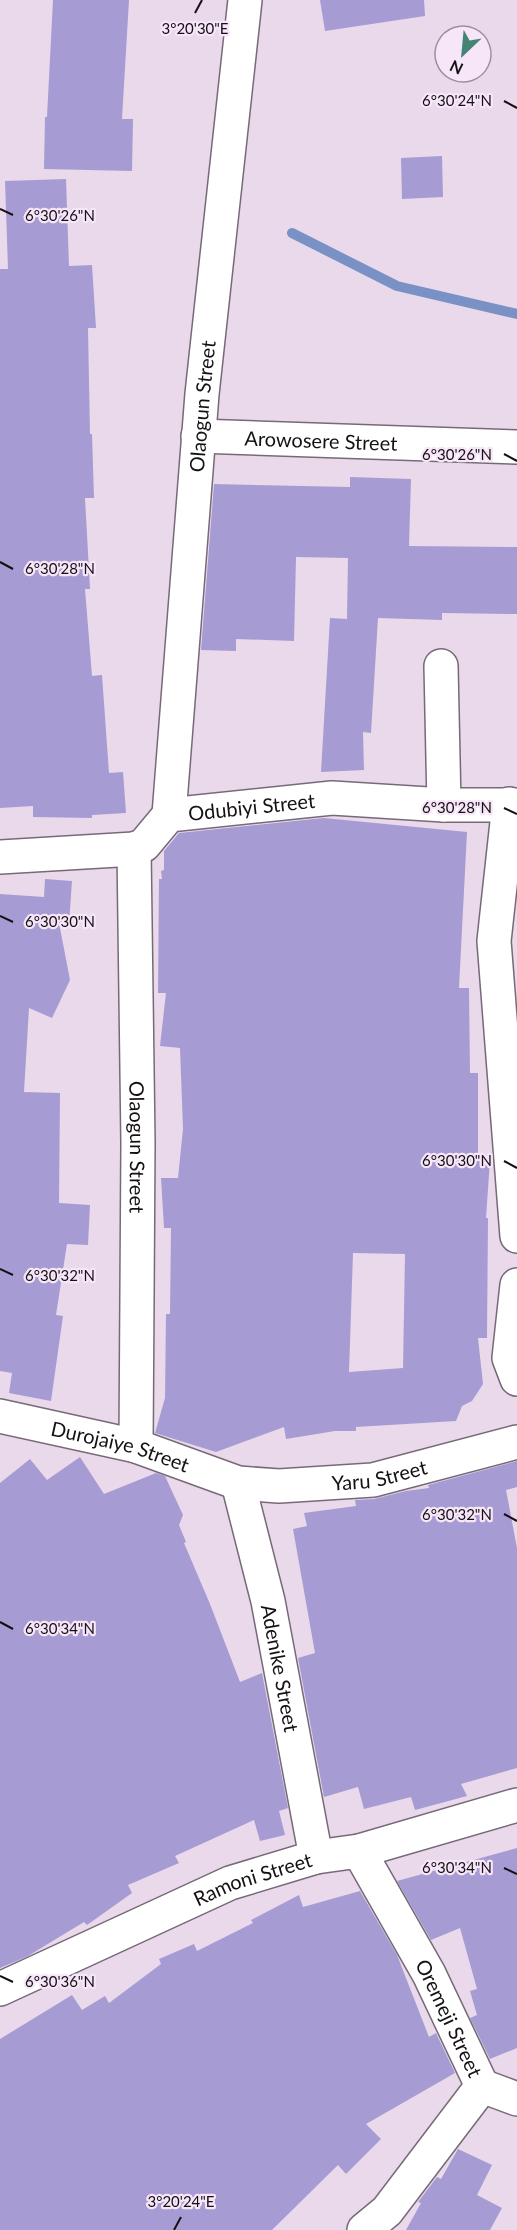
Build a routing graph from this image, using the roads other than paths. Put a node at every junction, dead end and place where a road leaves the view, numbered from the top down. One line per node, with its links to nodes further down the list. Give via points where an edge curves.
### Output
1 (245, 0): 2 (street, Olaogun Street)
2 (198, 436): 3 (street, Arowosere Street); 7 (street, Olaogun Street)
3 (517, 447)
4 (441, 666): 6 (street)
5 (513, 804): 6 (street, Odubiyi Street); 10 (street, via 494,941)
6 (444, 805): 7 (street, Odubiyi Street, via 332,798)
7 (169, 815): 8 (street, Odubiyi Street, via 144,845)
8 (134, 849): 9 (street); 15 (street, Olaogun Street, via 138,1143)
9 (0, 857)
10 (517, 1236)
11 (517, 1286): 12 (street, via 509,1358)
12 (517, 1379)
13 (0, 1416): 15 (street, Durojaiye Street)
14 (517, 1442): 16 (street, Yaru Street, via 374,1480 279,1486)
15 (136, 1446): 16 (street, Durojaiye Street)
16 (238, 1483): 19 (street, Adenike Street, via 267,1601)
17 (517, 1805): 18 (street, Ramoni Street)
18 (360, 1851): 19 (street, Ramoni Street); 21 (street, Oremeji Street, via 429,1974)
19 (316, 1857): 20 (street, Ramoni Street, via 230,1883)
20 (0, 1989)
21 (482, 2086): 22 (street); 23 (street, Oremeji Street, via 387,2211)
22 (517, 2099)
23 (364, 2230)

